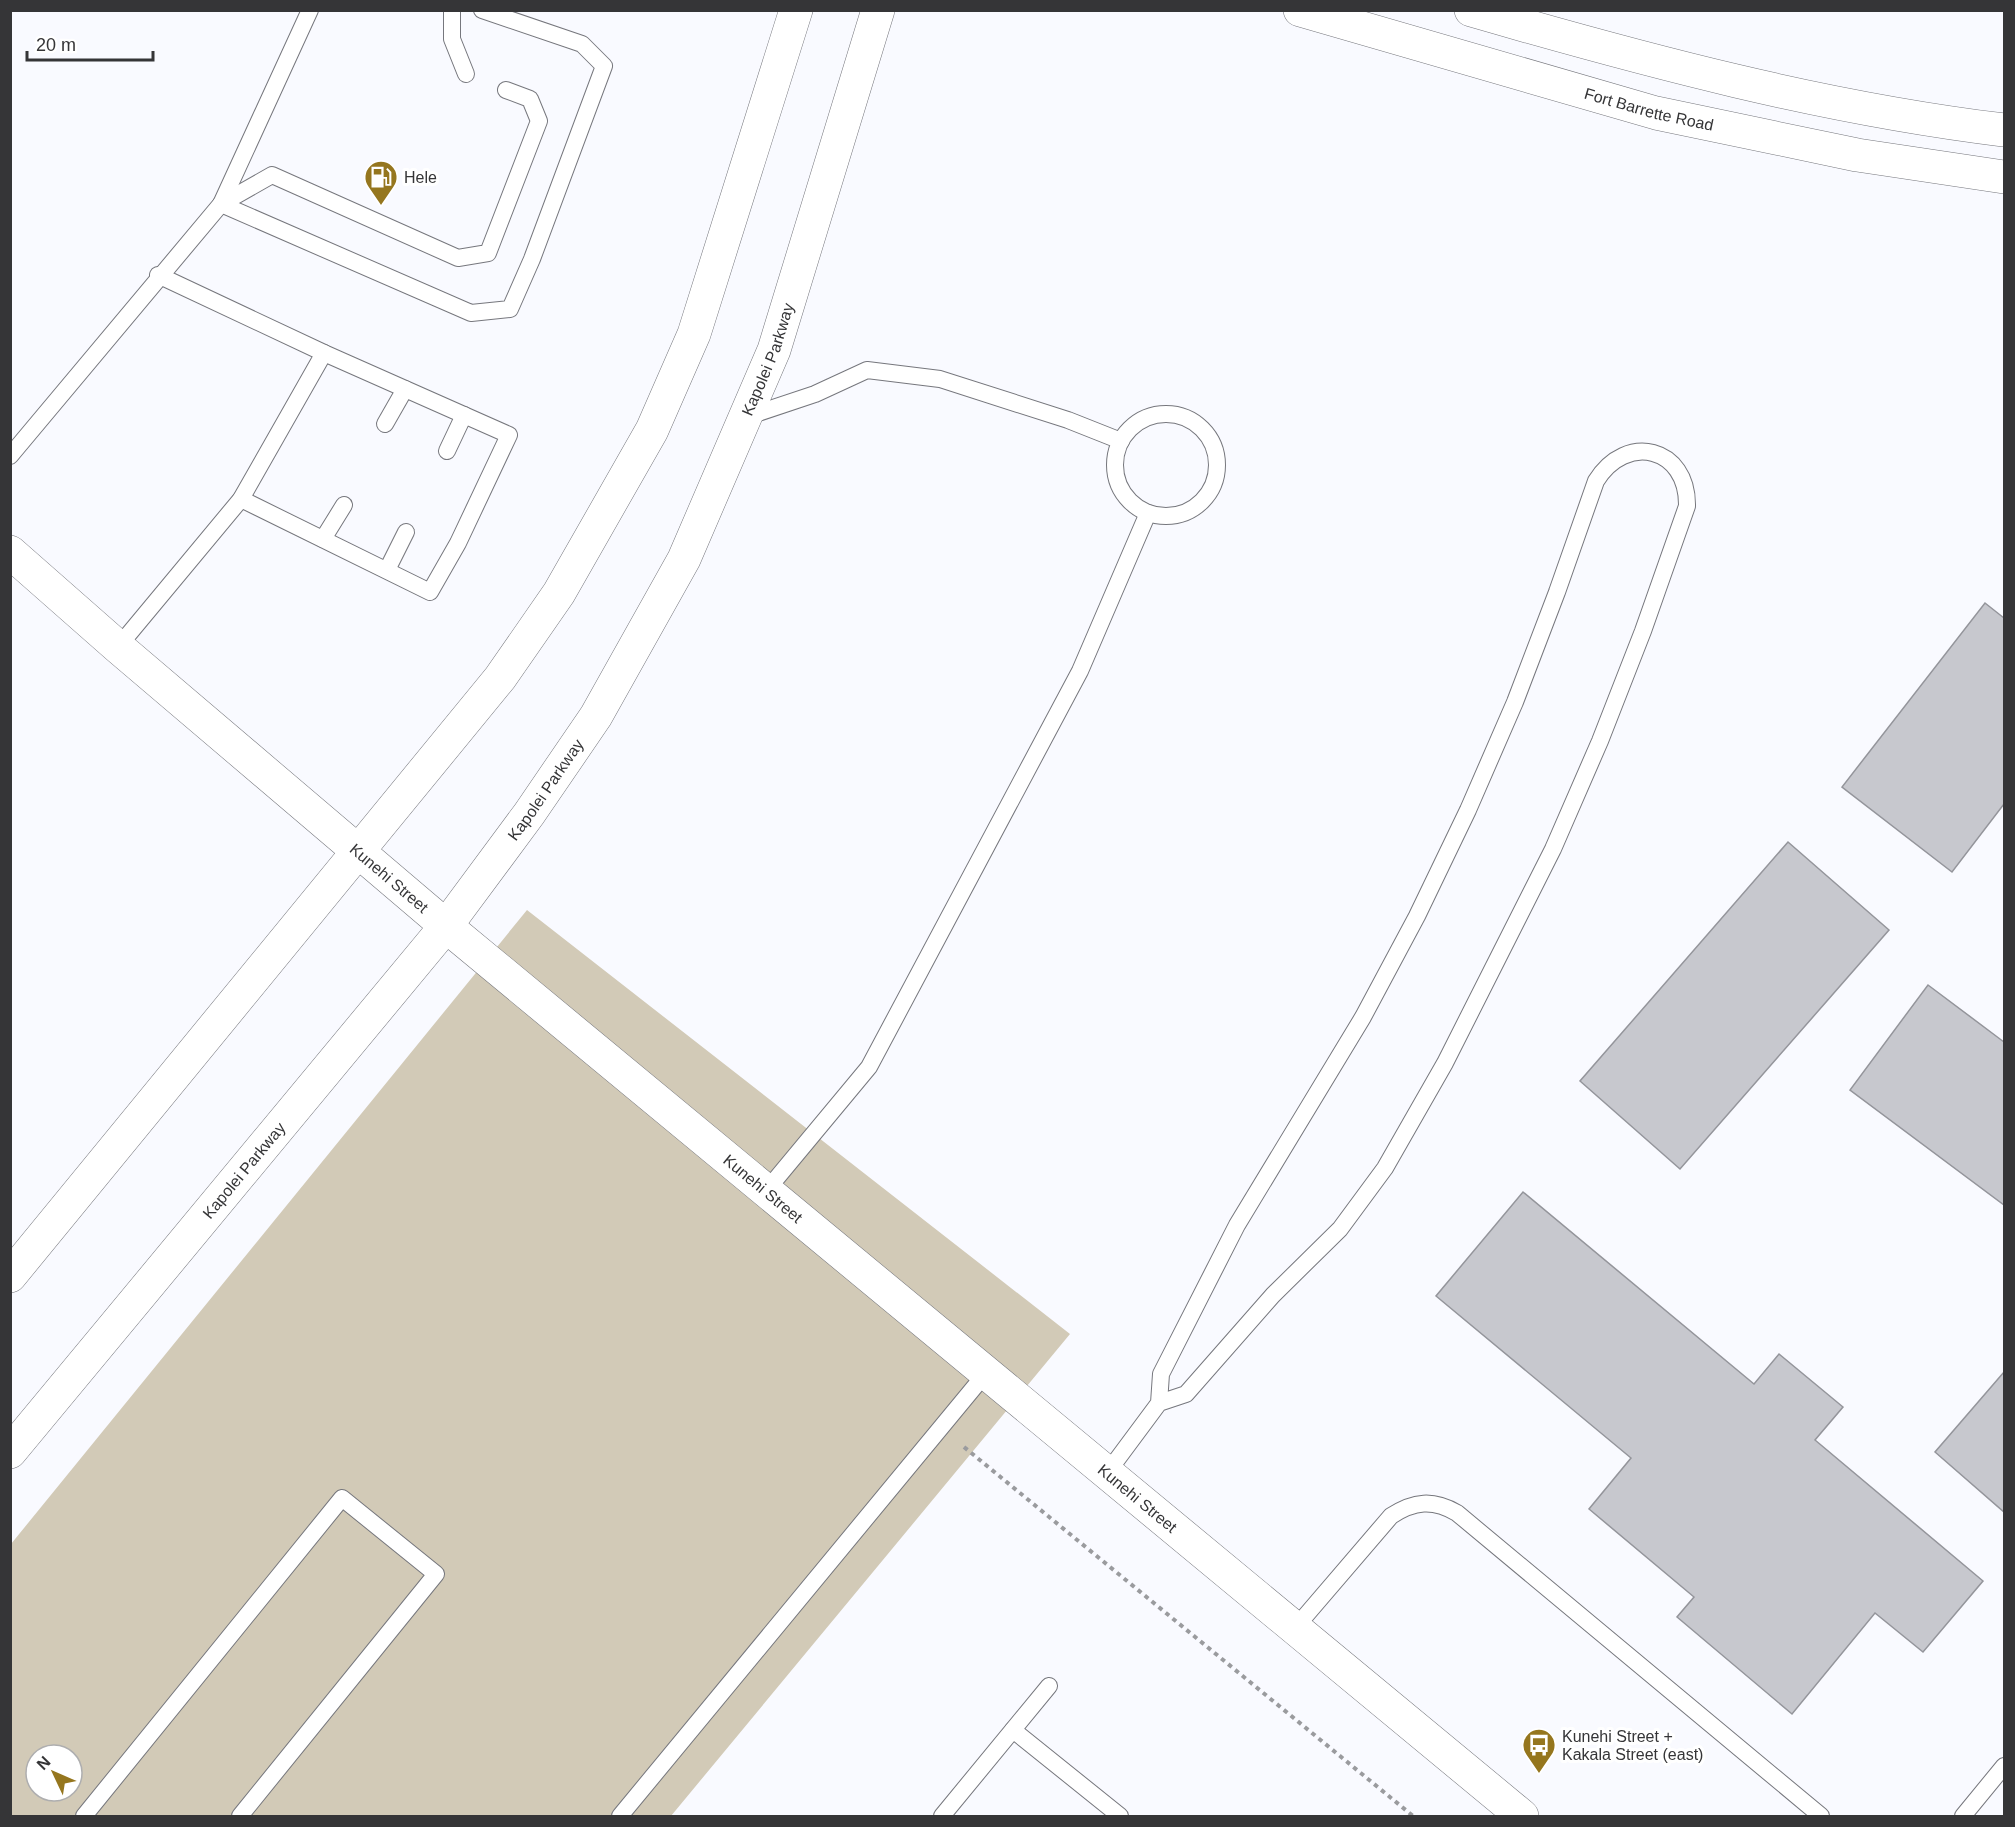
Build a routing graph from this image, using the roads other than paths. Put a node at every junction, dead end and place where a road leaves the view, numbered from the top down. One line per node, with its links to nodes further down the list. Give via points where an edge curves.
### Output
1 (310, 10): 12 (lane)
2 (452, 10): 8 (lane, via 452,39)
3 (482, 10): 12 (lane, via 582,44 604,66 510,309 471,313)
4 (796, 10): 30 (main road, via 694,334 652,430 559,593 520,650)
5 (878, 10): 17 (main road, Kapolei Parkway, via 774,350)
6 (1299, 10): 11 (main road, Fort Barrette Road, via 1656,113 1857,155)
7 (1471, 10): 10 (main road, via 1745,85)
8 (466, 74)
9 (506, 90): 12 (lane, via 530,99 539,121 488,253 458,258 272,175)
10 (2004, 130)
11 (2004, 177)
12 (221, 204): 13 (lane)
13 (158, 275): 14 (lane); 21 (lane)
14 (324, 353): 15 (lane); 22 (lane)
15 (405, 389): 16 (lane); 18 (lane)
16 (464, 415): 20 (lane); 28 (lane, via 509,435 458,543 430,592)
17 (746, 417): 19 (lane, via 815,394 867,370 940,379); 31 (main road, Kapolei Parkway, via 684,559 596,716)
18 (385, 424)
19 (1121, 441): 24 (lane, via 1115,475 1133,504); 24 (lane, via 1144,419 1176,414 1191,420 1213,444 1216,476 1198,504 1183,513)
20 (447, 451)
21 (10, 456)
22 (241, 499): 26 (lane); 29 (lane)
23 (344, 505): 26 (lane)
24 (1148, 513): 32 (lane, via 1080,672 869,1067)
25 (406, 532): 28 (lane)
26 (323, 539): 28 (lane)
27 (10, 552): 29 (main road, Kunehi Street)
28 (387, 570)
29 (118, 648): 30 (main road, Kunehi Street)
30 (360, 852): 31 (main road, Kunehi Street); 33 (main road)
31 (446, 926): 32 (main road, Kunehi Street); 36 (main road, Kapolei Parkway)
32 (766, 1191): 34 (main road, Kunehi Street)
33 (10, 1276)
34 (986, 1373): 37 (main road, Kunehi Street); 44 (lane)
35 (1159, 1403): 35 (lane, via 1161,1374 1237,1225 1363,1017 1468,810 1519,691 1596,481 1604,467 1633,451 1663,457 1683,478 1687,506 1643,631 1553,849 1445,1063 1384,1168 1340,1229 1273,1295 1186,1394); 37 (lane)
36 (10, 1452)
37 (1107, 1473): 38 (main road, Kunehi Street)
38 (1295, 1628): 47 (main road, Kunehi Street); 48 (lane, via 1391,1516 1421,1502 1446,1506)
39 (1049, 1686): 40 (lane)
40 (1013, 1730): 45 (lane); 46 (lane)
41 (2004, 1766): 49 (lane)
42 (84, 1816): 43 (lane, via 342,1498 436,1574)
43 (240, 1816)
44 (620, 1816)
45 (942, 1816)
46 (1120, 1816)
47 (1522, 1816)
48 (1821, 1816)
49 (1963, 1816)

